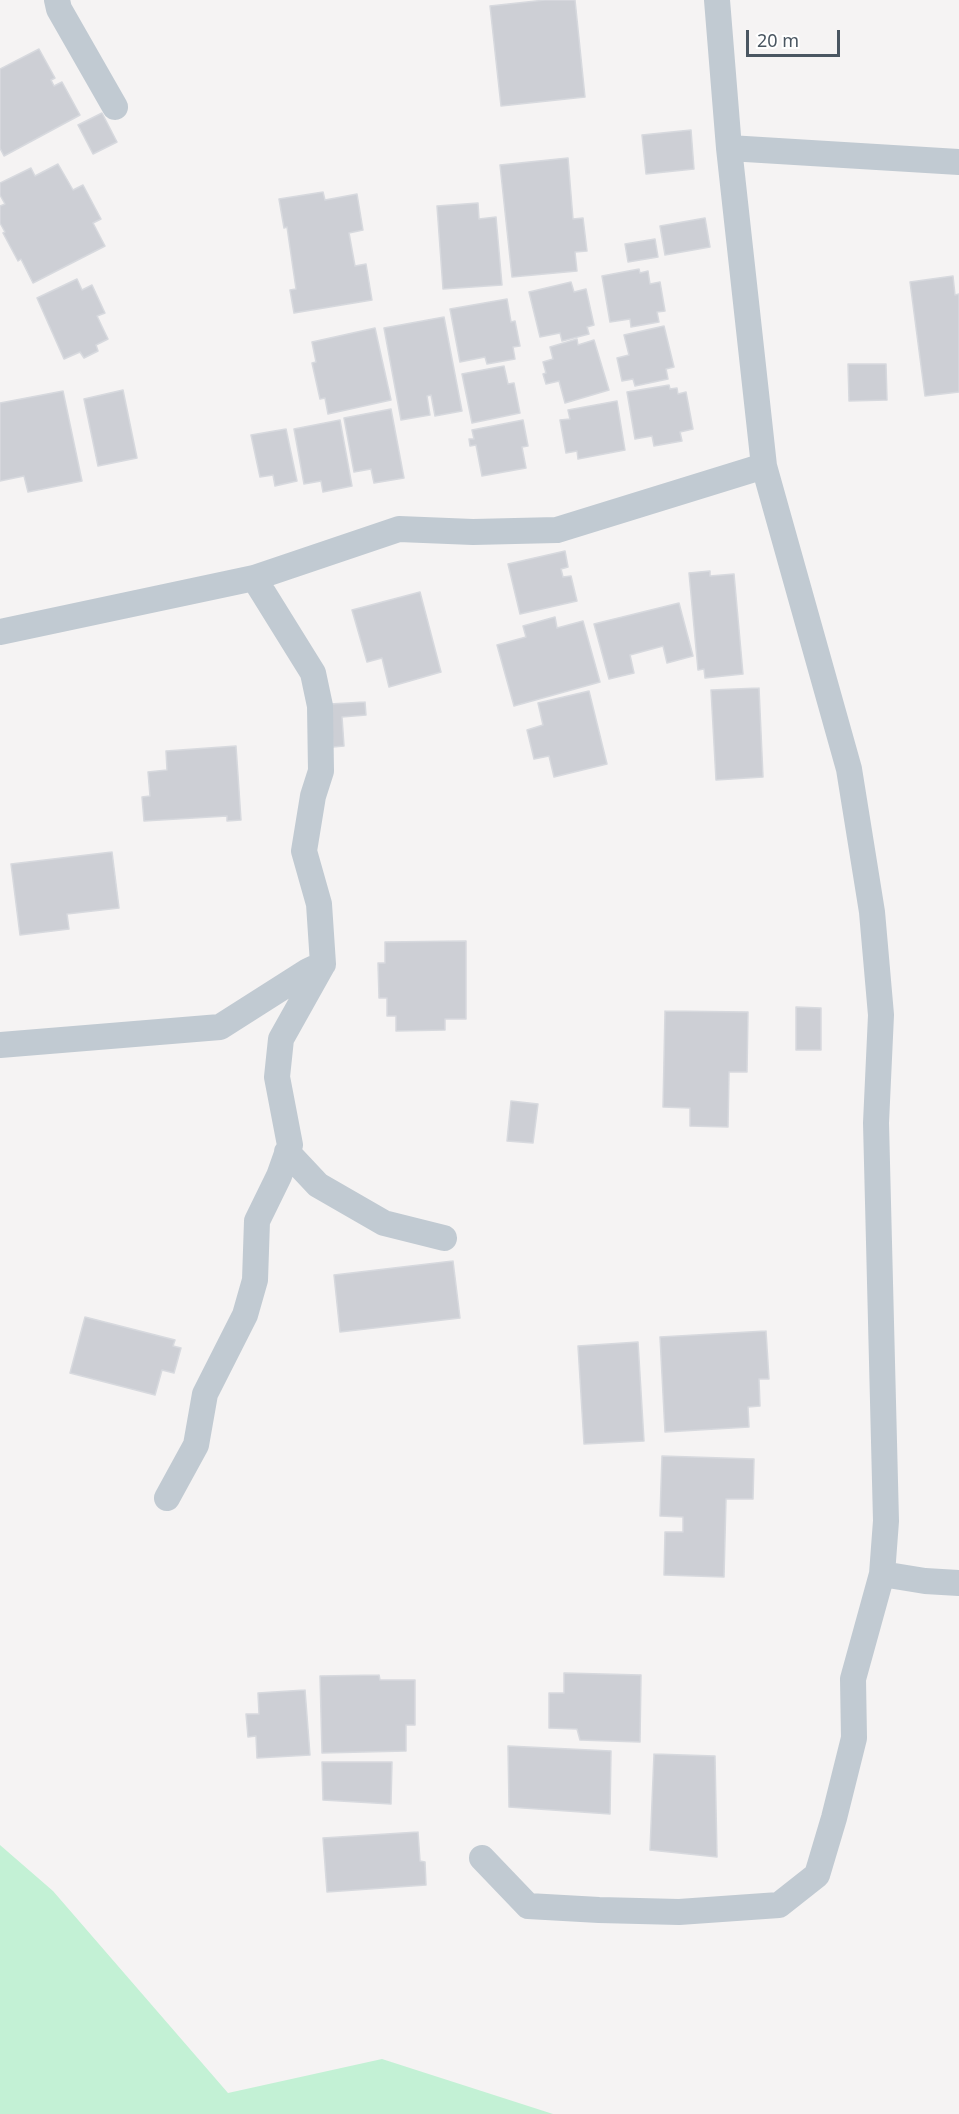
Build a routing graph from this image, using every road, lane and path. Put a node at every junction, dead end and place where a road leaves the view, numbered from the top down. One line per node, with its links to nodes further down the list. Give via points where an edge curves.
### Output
1 (57, 0): 3 (street)
2 (717, 0): 4 (street)
3 (115, 107)
4 (729, 148): 5 (street); 6 (street)
5 (959, 162)
6 (764, 466): 7 (street, via 557,530 399,529); 14 (street, via 849,769 872,912 881,1015 876,1123 886,1521)
7 (254, 578): 8 (street); 9 (street, via 313,673 320,706 321,771 304,851 320,904)
8 (0, 632)
9 (323, 964): 10 (street, via 220,1027); 11 (street, via 281,1039 277,1077 290,1145)
10 (0, 1045)
11 (287, 1152): 12 (street, via 318,1185 384,1223); 13 (street, via 256,1221 255,1280 245,1315 205,1394 196,1445)
12 (444, 1238)
13 (167, 1498)
14 (882, 1574): 15 (street); 16 (street, via 853,1679 854,1738 817,1875 779,1905 679,1912 528,1906)
15 (959, 1583)
16 (482, 1858)

